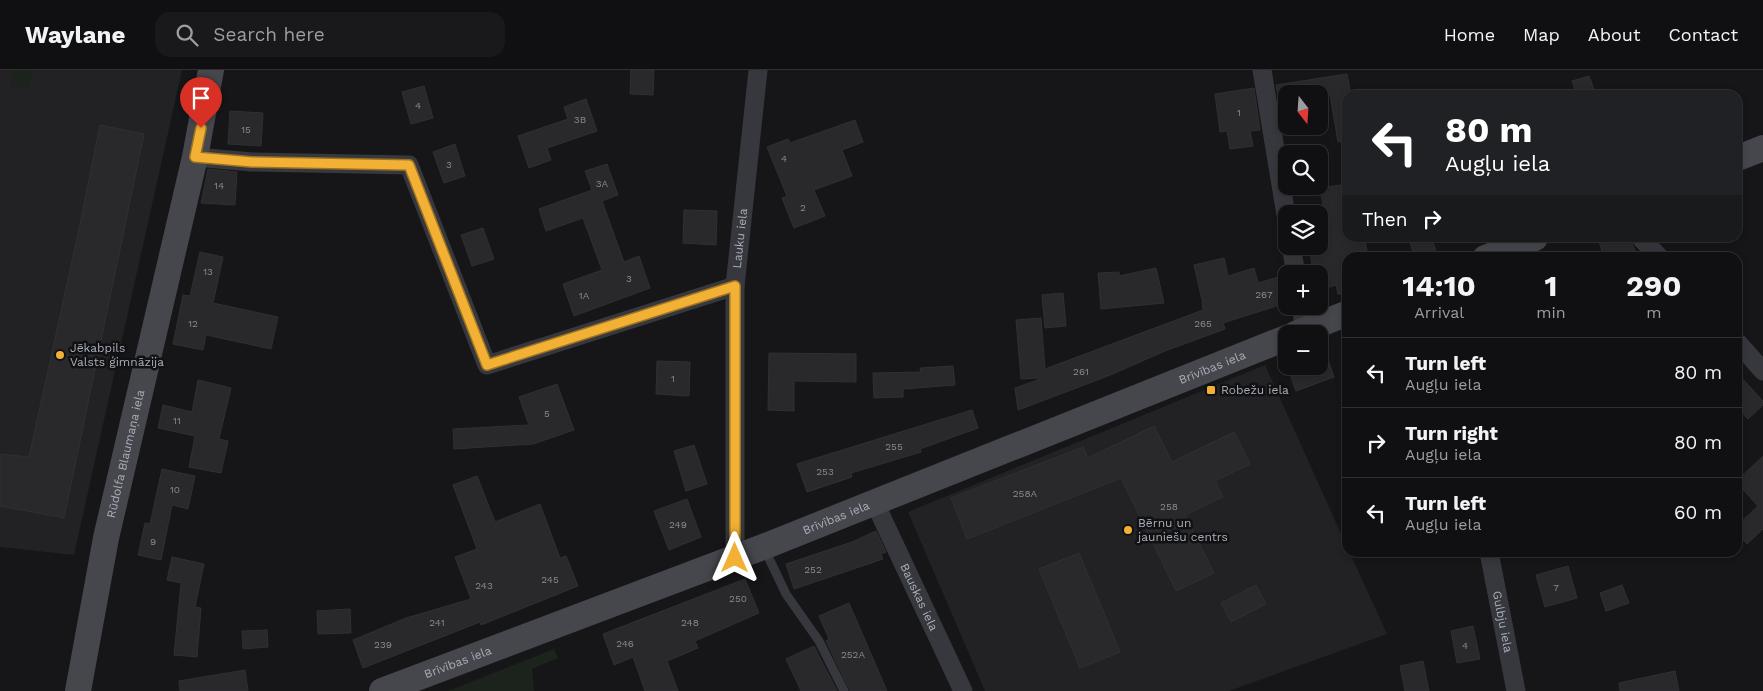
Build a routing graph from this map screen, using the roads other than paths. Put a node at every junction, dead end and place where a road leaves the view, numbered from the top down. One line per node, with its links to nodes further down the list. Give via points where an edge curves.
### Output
1 (211, 70): 6 (main road, Rūdolfa Blaumaņa iela)
2 (758, 70): 12 (street, Lauku iela)
3 (1262, 70): 7 (street)
4 (1763, 148): 5 (main road)
5 (1742, 156)
6 (195, 157): 12 (street, via 252,162 409,165 487,365); 22 (main road, Rūdolfa Blaumaņa iela, via 106,538)
7 (1284, 205)
8 (1525, 242): 10 (main road)
9 (1646, 242): 11 (street)
10 (1500, 252)
11 (1655, 252)
12 (735, 286): 21 (street, Lauku iela)
13 (1342, 315): 14 (main road, Brīvības iela)
14 (1304, 325)
15 (1278, 335): 18 (main road, Brīvības iela)
16 (1742, 347): 17 (street)
17 (1763, 371)
18 (875, 503): 19 (main road, Brīvības iela); 25 (street, Bauskas iela)
19 (763, 547): 21 (main road, Brīvības iela); 24 (lane, via 786,594 820,641)
20 (1490, 557): 26 (street, Gulbju iela)
21 (735, 558): 23 (main road, Brīvības iela)
22 (78, 691)
23 (382, 691)
24 (844, 691)
25 (963, 691)
26 (1516, 691)

